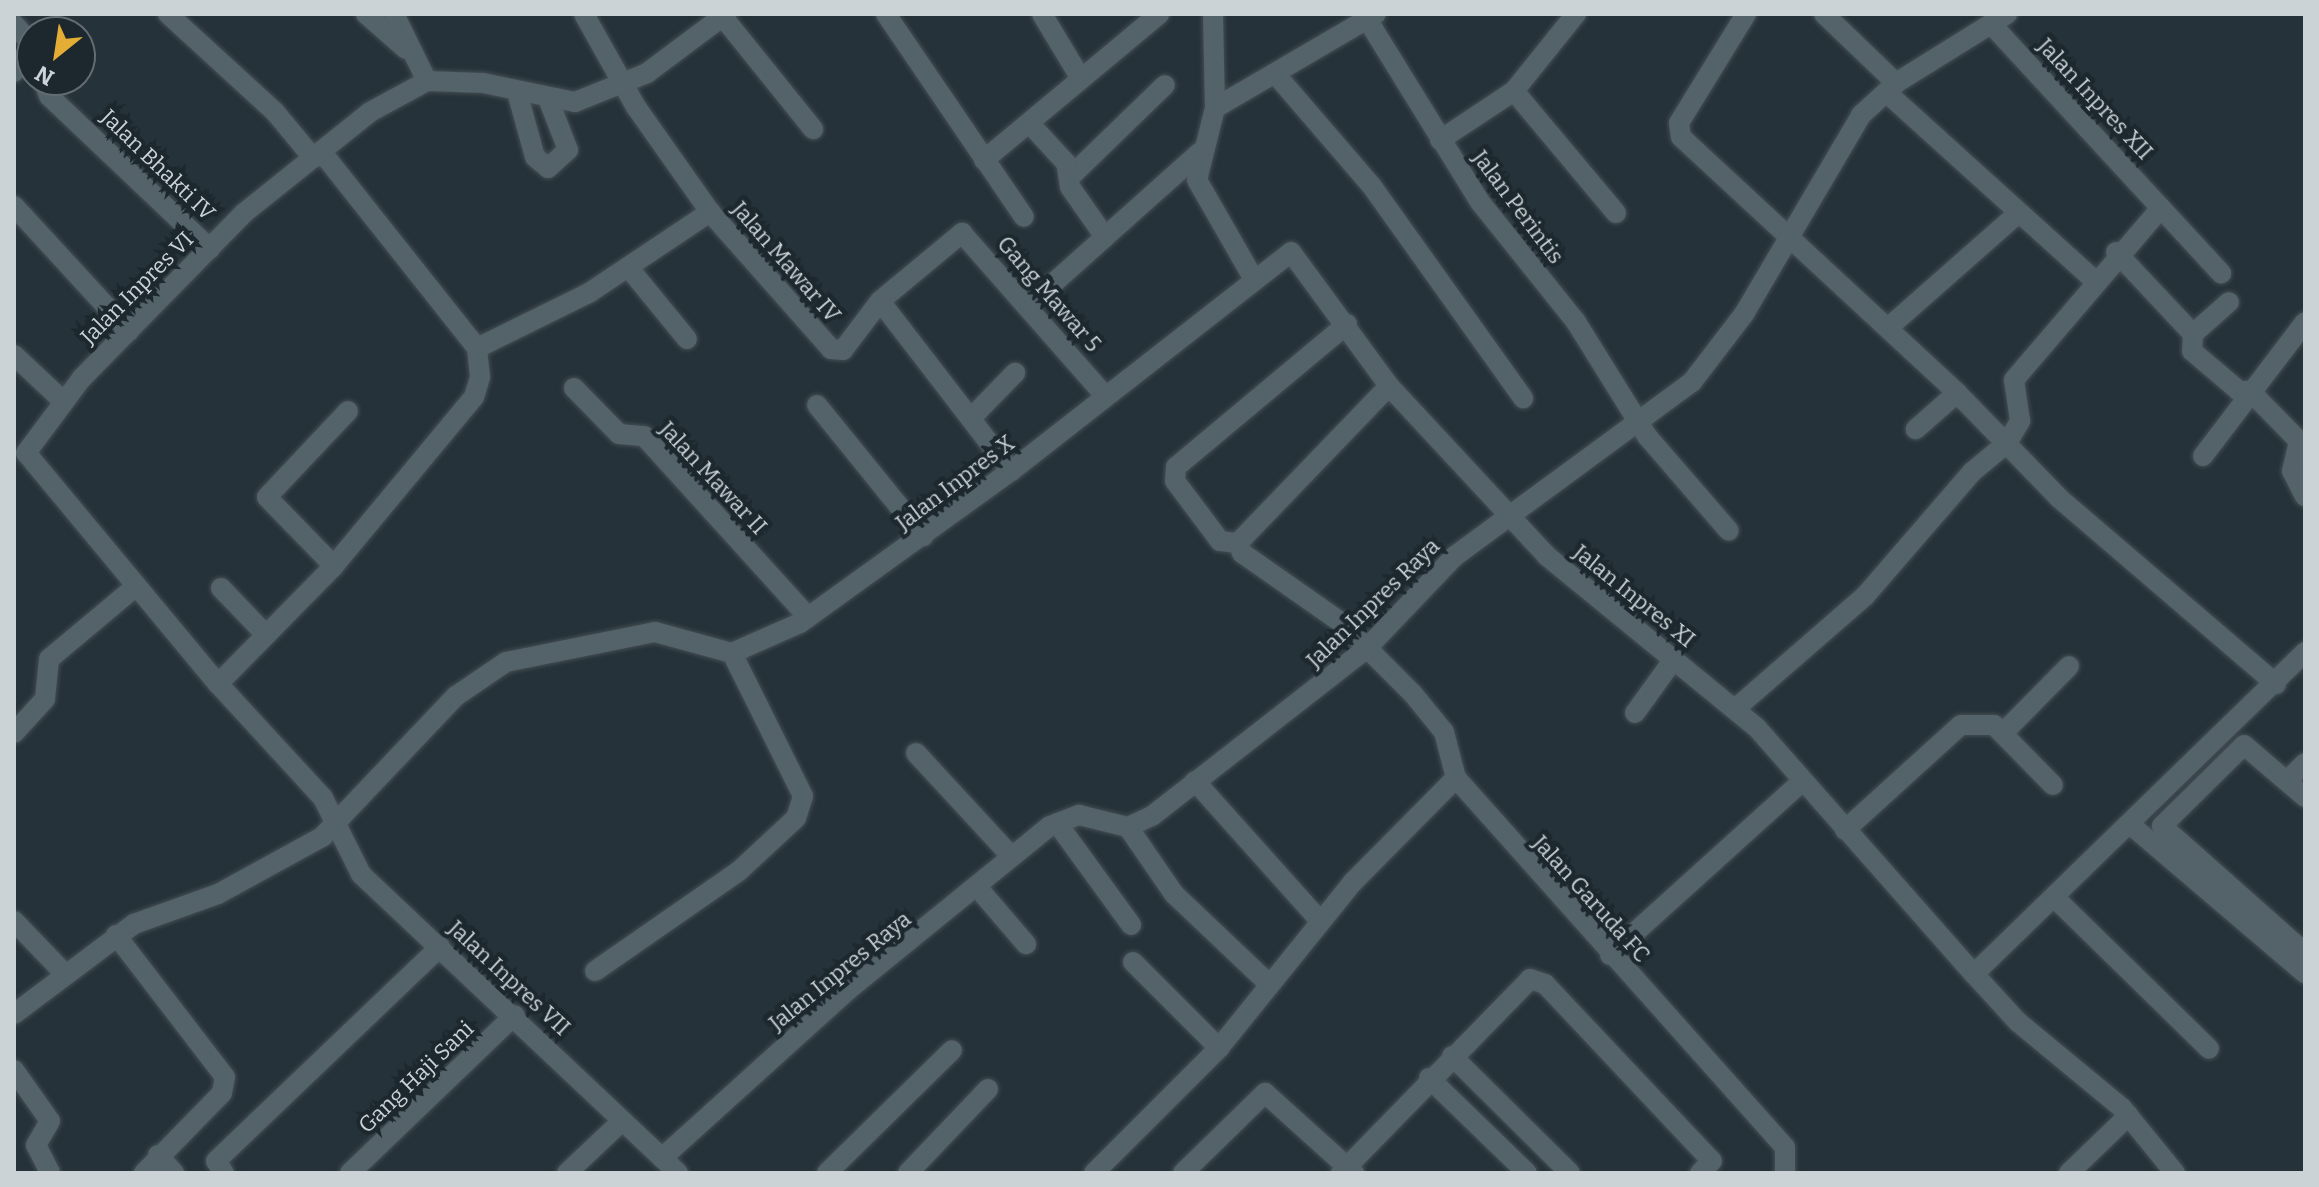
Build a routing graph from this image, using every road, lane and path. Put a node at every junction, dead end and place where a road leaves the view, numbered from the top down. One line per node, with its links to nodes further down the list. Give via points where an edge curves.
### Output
1 (168, 14): 31 (street)
2 (366, 14): 15 (street)
3 (394, 14): 15 (street)
4 (584, 14): 19 (street, Jalan Mawar IV)
5 (886, 14): 32 (street)
6 (1042, 14): 17 (street)
7 (1159, 14): 17 (street)
8 (1213, 14): 26 (street)
9 (1576, 14): 22 (street)
10 (1746, 14): 41 (street, via 1679,123 1681,137)
11 (1824, 14): 21 (street)
12 (725, 15): 19 (street); 28 (street)
13 (1372, 16): 16 (street); 29 (street, Jalan Perintis)
14 (1990, 20): 21 (street, Jalan Inpres Raya); 35 (street, Jalan Inpres XII)
15 (412, 54): 18 (street)
16 (1278, 77): 26 (street); 65 (street, via 1371,185)
17 (1081, 79): 27 (street)
18 (427, 81): 23 (street); 31 (street, Jalan Inpres VI)
19 (626, 84): 25 (street, via 575,102); 36 (street, Jalan Mawar IV)
20 (1165, 85): 33 (street)
21 (1891, 87): 38 (street); 41 (street, Jalan Inpres Raya, via 1861,115)
22 (1514, 91): 29 (street); 37 (street)
23 (517, 92): 25 (street); 25 (street, via 535,157 548,168 568,150)
24 (49, 96): 42 (street, Jalan Bhakti IV)
25 (549, 101)
26 (1215, 108): 30 (street)
27 (1031, 125): 32 (street); 33 (street)
28 (813, 129)
29 (1440, 140): 70 (street, Jalan Perintis)
30 (1200, 152): 40 (street); 46 (street, via 1197,180)
31 (317, 154): 42 (street, Jalan Inpres VI); 57 (street)
32 (984, 160): 39 (street)
33 (1070, 177): 40 (street)
34 (14, 206): 54 (street)
35 (2161, 208): 43 (street); 45 (street, Jalan Inpres XII)
36 (710, 212): 44 (street); 48 (street, Jalan Mawar IV, via 831,349 852,343)
37 (1616, 213)
38 (2017, 214): 47 (street); 53 (street)
39 (1024, 217)
40 (1105, 237): 50 (street)
41 (1792, 237): 53 (street); 70 (street, Jalan Inpres Raya, via 1721,347 1692,382)
42 (210, 249): 54 (street, Jalan Inpres VI)
43 (2116, 252): 47 (street); 55 (street)
44 (628, 267): 56 (street); 57 (street)
45 (2221, 273)
46 (1252, 276): 52 (street, Jalan Inpres X, via 1291,252); 64 (street, Jalan Inpres X)
47 (2094, 280): 72 (street, via 2014,380 2020,421)
48 (880, 301): 50 (street, Gang Mawar 5, via 962,233); 69 (street)
49 (2229, 302): 55 (street)
50 (1029, 305): 64 (street, Gang Mawar 5)
51 (2305, 322): 62 (street)
52 (1347, 324): 60 (street, Jalan Inpres X); 80 (street, Jalan Garuda FC, via 1176,467 1175,481 1220,541)
53 (1889, 327): 63 (street)
54 (129, 331): 66 (street, Jalan Inpres VI)
55 (2193, 334): 62 (street, via 2192,351 2239,391)
56 (687, 339)
57 (477, 348): 81 (street, via 474,397)
58 (14, 355): 66 (street)
59 (1015, 373): 69 (street)
60 (1389, 386): 77 (street, Jalan Inpres X); 80 (street)
61 (574, 388): 84 (street, Jalan Mawar II, via 619,434 644,436)
62 (2250, 391): 74 (street); 76 (street, via 2299,441 2292,471)
63 (1957, 393): 71 (street); 72 (street)
64 (1105, 396): 75 (street, Jalan Inpres X)
65 (1523, 398)
66 (63, 401): 73 (street, Jalan Inpres VI)
67 (817, 405): 79 (street)
68 (348, 411): 81 (street, via 267,497)
69 (974, 415): 75 (street)
70 (1639, 418): 77 (street, Jalan Inpres Raya); 78 (street, Jalan Perintis)
71 (1916, 429)
72 (2007, 443): 92 (street, via 2146,576); 93 (street, via 1972,472 1865,596)
73 (20, 454): 82 (street, Jalan Inpres VI)
74 (2203, 456)
75 (1011, 471): 79 (street, Jalan Inpres X)
76 (2305, 496)
77 (1509, 515): 86 (street, Jalan Inpres Raya, via 1455,556); 89 (street, Jalan Inpres XI, via 1579,587)
78 (1729, 531)
79 (923, 536): 84 (street, Jalan Inpres X)
80 (1238, 543): 86 (street, Jalan Garuda FC, via 1242,553)
81 (334, 566): 85 (street)
82 (135, 587): 91 (street, Jalan Inpres VI); 95 (street, via 49,659 49,691)
83 (221, 588): 85 (street)
84 (808, 617): 88 (street, Jalan Inpres X)
85 (266, 635): 91 (street)
86 (1367, 648): 99 (street, Jalan Garuda FC, via 1444,732); 100 (street, Jalan Inpres Raya)
87 (2305, 652): 92 (street)
88 (732, 653): 106 (street, via 655,632 506,662 456,696); 122 (street, via 803,796 796,818 739,871)
89 (1674, 659): 93 (street, Jalan Inpres XI); 94 (street)
90 (2069, 666): 96 (street)
91 (218, 684): 106 (street, Jalan Inpres VI, via 323,798)
92 (2276, 684): 107 (street)
93 (1735, 709): 102 (street, Jalan Inpres XI)
94 (1635, 713)
95 (14, 733)
96 (2003, 733): 103 (street); 109 (street, via 1978,722 1961,725)
97 (916, 753): 110 (street)
98 (2305, 763): 101 (street)
99 (1456, 778): 114 (street); 120 (street, Jalan Garuda FC)
100 (1195, 781): 108 (street, Jalan Inpres Raya); 114 (street)
101 (2287, 781): 104 (street); 119 (street, via 2240,746 2163,831)
102 (1799, 784): 109 (street, Jalan Inpres XI); 120 (street)
103 (2053, 785)
104 (2305, 797)
105 (1057, 823): 108 (street, Jalan Inpres Raya, via 1079,815); 110 (street, Jalan Inpres Raya); 115 (street)
106 (336, 825): 116 (street, via 265,871); 118 (street, Jalan Inpres VII, via 361,874)
107 (2132, 826): 112 (street); 123 (street)
108 (1128, 827): 126 (street, via 1174,894)
109 (1845, 830): 124 (street, Jalan Inpres XI)
110 (1011, 856): 111 (street, Jalan Inpres Raya)
111 (978, 888): 117 (street); 140 (street, Jalan Inpres Raya, via 848,990)
112 (2056, 899): 124 (street); 130 (street)
113 (14, 921): 125 (street)
114 (1320, 921): 126 (street)
115 (1131, 925)
116 (116, 935): 125 (street); 139 (street, via 225,1077 222,1093)
117 (1026, 944)
118 (440, 947): 128 (street, Jalan Inpres VII); 147 (street, via 216,1161)
119 (2305, 953)
120 (1610, 955): 143 (street, Jalan Garuda FC, via 1785,1147)
121 (1133, 962): 129 (street)
122 (595, 971)
123 (2305, 973)
124 (1974, 974): 136 (street, Jalan Inpres XI)
125 (66, 975): 127 (street)
126 (1270, 985): 129 (street)
127 (14, 1014)
128 (515, 1015): 137 (street, Jalan Inpres VII); 148 (street, Gang Haji Sani)
129 (1219, 1048): 153 (street)
130 (2209, 1049)
131 (952, 1050): 151 (street)
132 (1452, 1056): 134 (street); 138 (street); 141 (street, via 1524,983 1538,979)
133 (14, 1070): 144 (street, via 50,1121 36,1145)
134 (1429, 1078): 142 (street); 155 (street)
135 (988, 1089): 152 (street)
136 (2129, 1115): 157 (street); 158 (street, Jalan Inpres XI)
137 (622, 1121): 140 (street, Jalan Inpres VII); 149 (street)
138 (1551, 1152): 155 (street); 156 (street)
139 (158, 1155): 145 (street); 146 (street)
140 (662, 1158): 150 (street, Jalan Inpres VII)
141 (1713, 1169)
142 (1348, 1171): 154 (street, via 1265,1093)
143 (1787, 1172)
144 (50, 1173)
145 (144, 1173)
146 (174, 1173)
147 (224, 1173)
148 (350, 1173)
149 (567, 1173)
150 (678, 1173)
151 (827, 1173)
152 (908, 1173)
153 (1094, 1173)
154 (1183, 1173)
155 (1529, 1173)
156 (1570, 1173)
157 (2069, 1173)
158 (2175, 1173)

